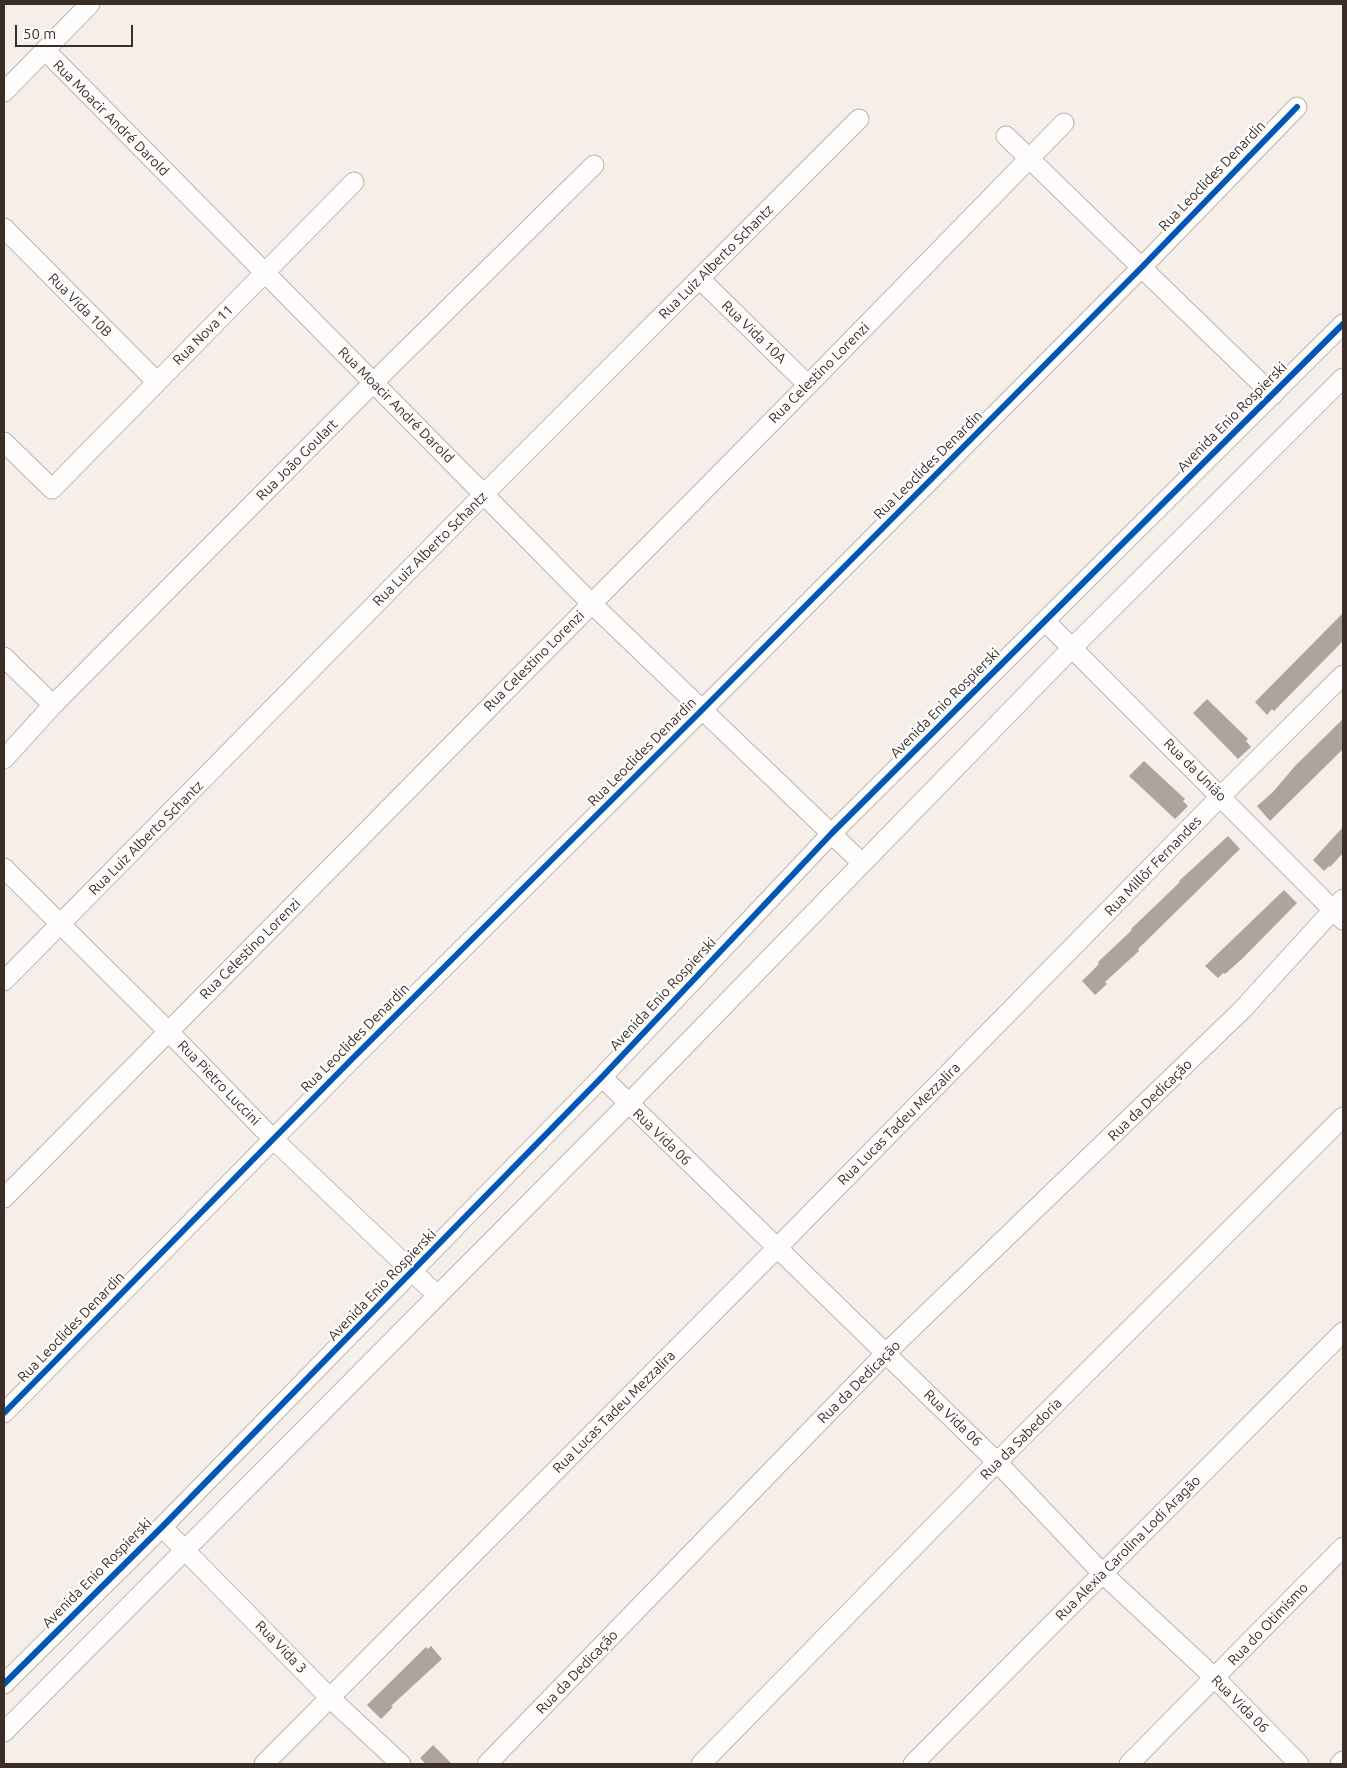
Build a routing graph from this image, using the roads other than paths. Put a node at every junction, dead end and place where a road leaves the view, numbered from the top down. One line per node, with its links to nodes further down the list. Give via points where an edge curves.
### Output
1 (90, 4): 2 (street)
2 (45, 50): 3 (street); 13 (street, Rua Moacir André Darold)
3 (4, 92)
4 (1297, 107): 12 (street, Rua Leoclides Denardin)
5 (859, 119): 14 (street, Rua Luiz Alberto Schantz)
6 (1064, 123): 8 (street, Rua Celestino Lorenzi)
7 (1006, 136): 8 (street)
8 (1029, 159): 12 (street); 19 (street, Rua Celestino Lorenzi)
9 (594, 165): 18 (street, Rua João Goulart)
10 (354, 182): 13 (street, Rua Nova 11)
11 (4, 228): 17 (street, Rua Vida 10B)
12 (1142, 267): 20 (street); 29 (street, Rua Leoclides Denardin)
13 (264, 273): 17 (street, Rua Nova 11); 18 (street, Rua Moacir André Darold)
14 (700, 279): 19 (street, Rua Vida 10A); 22 (street, Rua Luiz Alberto Schantz)
15 (1343, 324): 20 (street, Avenida Enio Rospierski)
16 (1343, 378): 25 (street)
17 (157, 382): 21 (street, Rua Nova 11, via 52,489)
18 (374, 382): 22 (street, Rua Moacir André Darold); 28 (street, Rua João Goulart)
19 (808, 385): 23 (street, Rua Celestino Lorenzi)
20 (1273, 395): 24 (street, Avenida Enio Rospierski)
21 (4, 442)
22 (484, 494): 23 (street, Rua Moacir André Darold); 36 (street, Rua Luiz Alberto Schantz)
23 (591, 603): 29 (street, Rua Moacir André Darold); 38 (street, Rua Celestino Lorenzi)
24 (1045, 621): 25 (street, Rua da União); 32 (street, Avenida Enio Rospierski)
25 (1072, 648): 31 (street, Rua da União); 33 (street)
26 (4, 657): 28 (street)
27 (1343, 675): 31 (street, Rua Millôr Fernandes)
28 (53, 706): 30 (street, Rua João Goulart)
29 (702, 711): 32 (street, Rua Moacir André Darold); 43 (street, Rua Leoclides Denardin)
30 (4, 759)
31 (1221, 796): 35 (street, Rua da União); 39 (street, Rua Millôr Fernandes)
32 (832, 834): 33 (street, Rua Moacir André Darold); 40 (street, Avenida Enio Rospierski)
33 (862, 863): 41 (street)
34 (4, 868): 36 (street, Rua Pietro Luccini)
35 (1340, 909): 49 (street, Rua da Dedicação, via 1242,1010)
36 (61, 924): 37 (street, Rua Luiz Alberto Schantz); 38 (street, Rua Pietro Luccini)
37 (4, 982)
38 (169, 1032): 43 (street, Rua Pietro Luccini); 44 (street, Rua Celestino Lorenzi)
39 (964, 1059): 45 (street, Rua Lucas Tadeu Mezzalira)
40 (602, 1077): 41 (street, Rua Vida 06); 46 (street, Avenida Enio Rospierski)
41 (628, 1104): 45 (street, Rua Vida 06); 47 (street)
42 (1343, 1117): 51 (street, Rua da Sabedoria)
43 (273, 1139): 46 (street, Rua Pietro Luccini); 50 (street, Rua Leoclides Denardin)
44 (4, 1198)
45 (777, 1248): 49 (street, Rua Vida 06); 58 (street, Rua Lucas Tadeu Mezzalira)
46 (412, 1272): 47 (street, Rua Pietro Luccini); 52 (street, Avenida Enio Rospierski)
47 (437, 1295): 54 (street)
48 (1343, 1332): 55 (street, Rua Alexia Carolina Lodi Aragão)
49 (886, 1353): 51 (street, Rua Vida 06); 63 (street, Rua da Dedicação)
50 (4, 1413)
51 (998, 1462): 55 (street, Rua Vida 06); 64 (street, Rua da Sabedoria)
52 (162, 1526): 54 (street, Rua Vida 3); 57 (street, Avenida Enio Rospierski)
53 (1343, 1547): 56 (street, Rua do Otimismo)
54 (185, 1548): 58 (street, Rua Vida 3); 59 (street)
55 (1102, 1573): 56 (street, Rua Vida 06); 65 (street, Rua Alexia Carolina Lodi Aragão)
56 (1215, 1678): 66 (street, Rua do Otimismo); 67 (street, Rua Vida 06)
57 (4, 1684)
58 (330, 1698): 61 (street, Rua Lucas Tadeu Mezzalira); 62 (street, Rua Vida 3)
59 (4, 1732)
60 (1343, 1761): 68 (street)
61 (264, 1764)
62 (401, 1764)
63 (487, 1764)
64 (701, 1764)
65 (913, 1764)
66 (1129, 1764)
67 (1299, 1764)
68 (1340, 1764)

